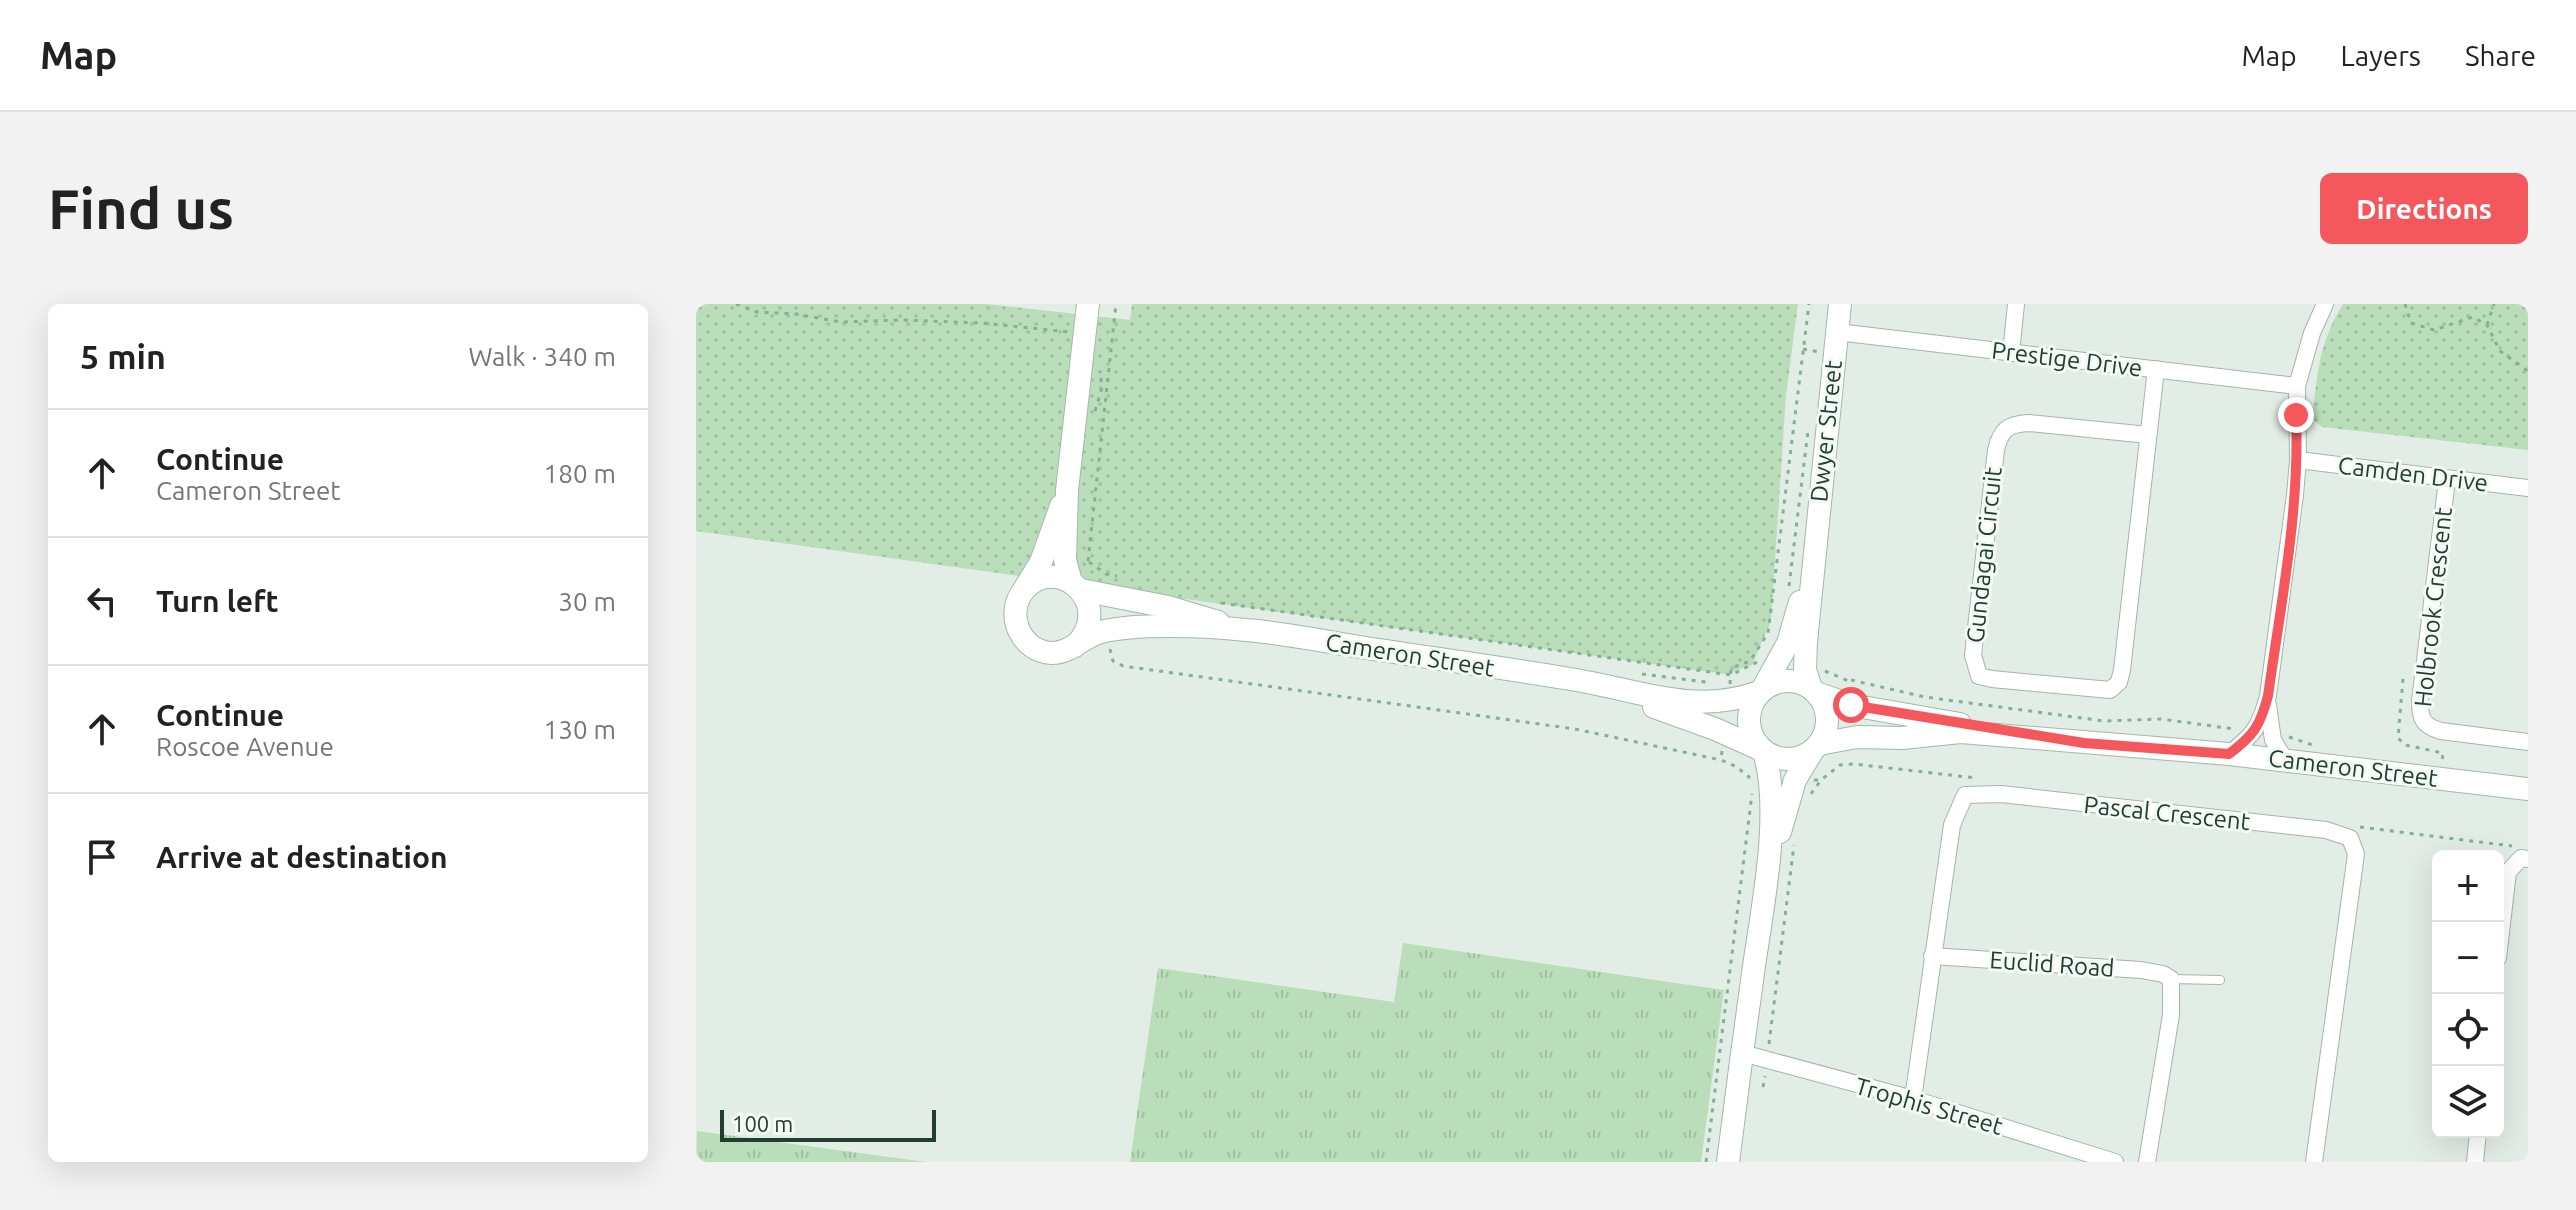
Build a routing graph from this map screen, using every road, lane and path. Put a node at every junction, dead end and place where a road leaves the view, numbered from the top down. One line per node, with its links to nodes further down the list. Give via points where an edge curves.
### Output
1 (736, 304): 12 (path, via 757,312 841,322 982,323)
2 (1088, 304): 12 (street)
3 (1116, 304): 13 (path)
4 (1809, 304): 14 (path)
5 (1840, 304): 11 (street, Dwyer Street)
6 (2016, 304): 16 (street)
7 (2325, 304): 19 (street)
8 (2405, 304): 10 (path, via 2411,323 2434,330 2473,317)
9 (2494, 304): 10 (path)
10 (2487, 325): 18 (path, via 2500,351)
11 (1837, 332): 16 (street, Prestige Drive); 26 (street, Dwyer Street)
12 (1085, 333): 13 (path); 25 (street)
13 (1112, 334): 27 (path)
14 (1803, 349): 15 (path); 38 (path, via 1768,633 1750,661 1731,668)
15 (1817, 351)
16 (2011, 353): 17 (street, Prestige Drive)
17 (2156, 369): 19 (street, Prestige Drive); 21 (street, Gundagai Circuit)
18 (2528, 371)
19 (2297, 386): 22 (street)
20 (1808, 426): 29 (path)
21 (2148, 435): 21 (street, Gundagai Circuit, via 2119,682 2110,690 1979,676 1973,655 1996,450 2003,430 2029,423)
22 (2298, 460): 23 (street, Camden Drive); 43 (street)
23 (2447, 480): 24 (street, Camden Drive); 46 (street, Holbrook Crescent, via 2420,718 2441,731)
24 (2528, 488)
25 (1067, 490): 28 (street, via 1065,560); 30 (street, via 1041,562)
26 (1813, 559): 41 (street, Dwyer Street, via 1788,643); 42 (street, Dwyer Street, via 1805,670)
27 (1088, 561)
28 (1076, 586): 30 (street, via 1047,578); 34 (street, Cameron Street, via 1116,586); 36 (street, via 1090,613 1089,626)
29 (1789, 591)
30 (1021, 596): 36 (street, via 1016,624 1028,644 1051,653)
31 (1214, 601): 38 (path)
32 (1776, 629): 35 (path)
33 (1112, 630): 34 (street, Cameron Street); 36 (street, Cameron Street); 52 (path, via 1113,661 1123,666 1575,729)
34 (1246, 630): 39 (street, Cameron Street)
35 (1770, 641)
36 (1075, 646)
37 (1758, 661): 38 (path)
38 (1731, 675)
39 (1574, 679): 41 (street, Cameron Street, via 1699,703 1738,700); 50 (street, Cameron Street)
40 (1851, 680): 44 (path, via 1925,697 2104,721 2161,719)
41 (1761, 691): 42 (street, via 1781,681 1802,683); 50 (street, via 1748,722)
42 (1814, 691): 47 (street, Cameron Street, via 1851,705); 48 (street, via 1826,713 1824,735)
43 (2268, 696): 44 (street); 45 (street)
44 (2254, 732): 51 (street)
45 (2272, 735): 49 (path); 53 (street)
46 (2528, 742)
47 (2084, 743): 48 (street, Cameron Street, via 1961,732 1857,737); 51 (street, Cameron Street)
48 (1816, 747): 50 (street, via 1789,760); 62 (street, via 1795,780)
49 (2319, 747)
50 (1763, 751): 62 (street, via 1772,807)
51 (2229, 754): 53 (street, Cameron Street)
52 (1721, 760)
53 (2285, 760): 57 (street, Cameron Street)
54 (2442, 761): 55 (path)
55 (2452, 762)
56 (1821, 780): 59 (path)
57 (2527, 789)
58 (1752, 791): 72 (path)
59 (1808, 798)
60 (1794, 842): 68 (path)
61 (2528, 859): 63 (street, via 2521,858 2508,872)
62 (1762, 911): 67 (street)
63 (2502, 922)
64 (1932, 956): 65 (street, Euclid Road, via 2141,970); 70 (street, Pascal Crescent); 76 (street, Pascal Crescent, via 1952,825 1965,795 2001,794 2340,833 2354,843 2356,854)
65 (2171, 979): 66 (lane, Euclid Road); 75 (street, via 2171,1015)
66 (2220, 980)
67 (1742, 1053): 68 (street, Trophis Street); 73 (street)
68 (1767, 1060): 69 (path); 70 (street, Trophis Street)
69 (1763, 1087)
70 (1913, 1099): 74 (street, Trophis Street)
71 (2477, 1138): 77 (street)
72 (1706, 1162)
73 (1728, 1162)
74 (2115, 1162)
75 (2147, 1162)
76 (2314, 1162)
77 (2475, 1162)

